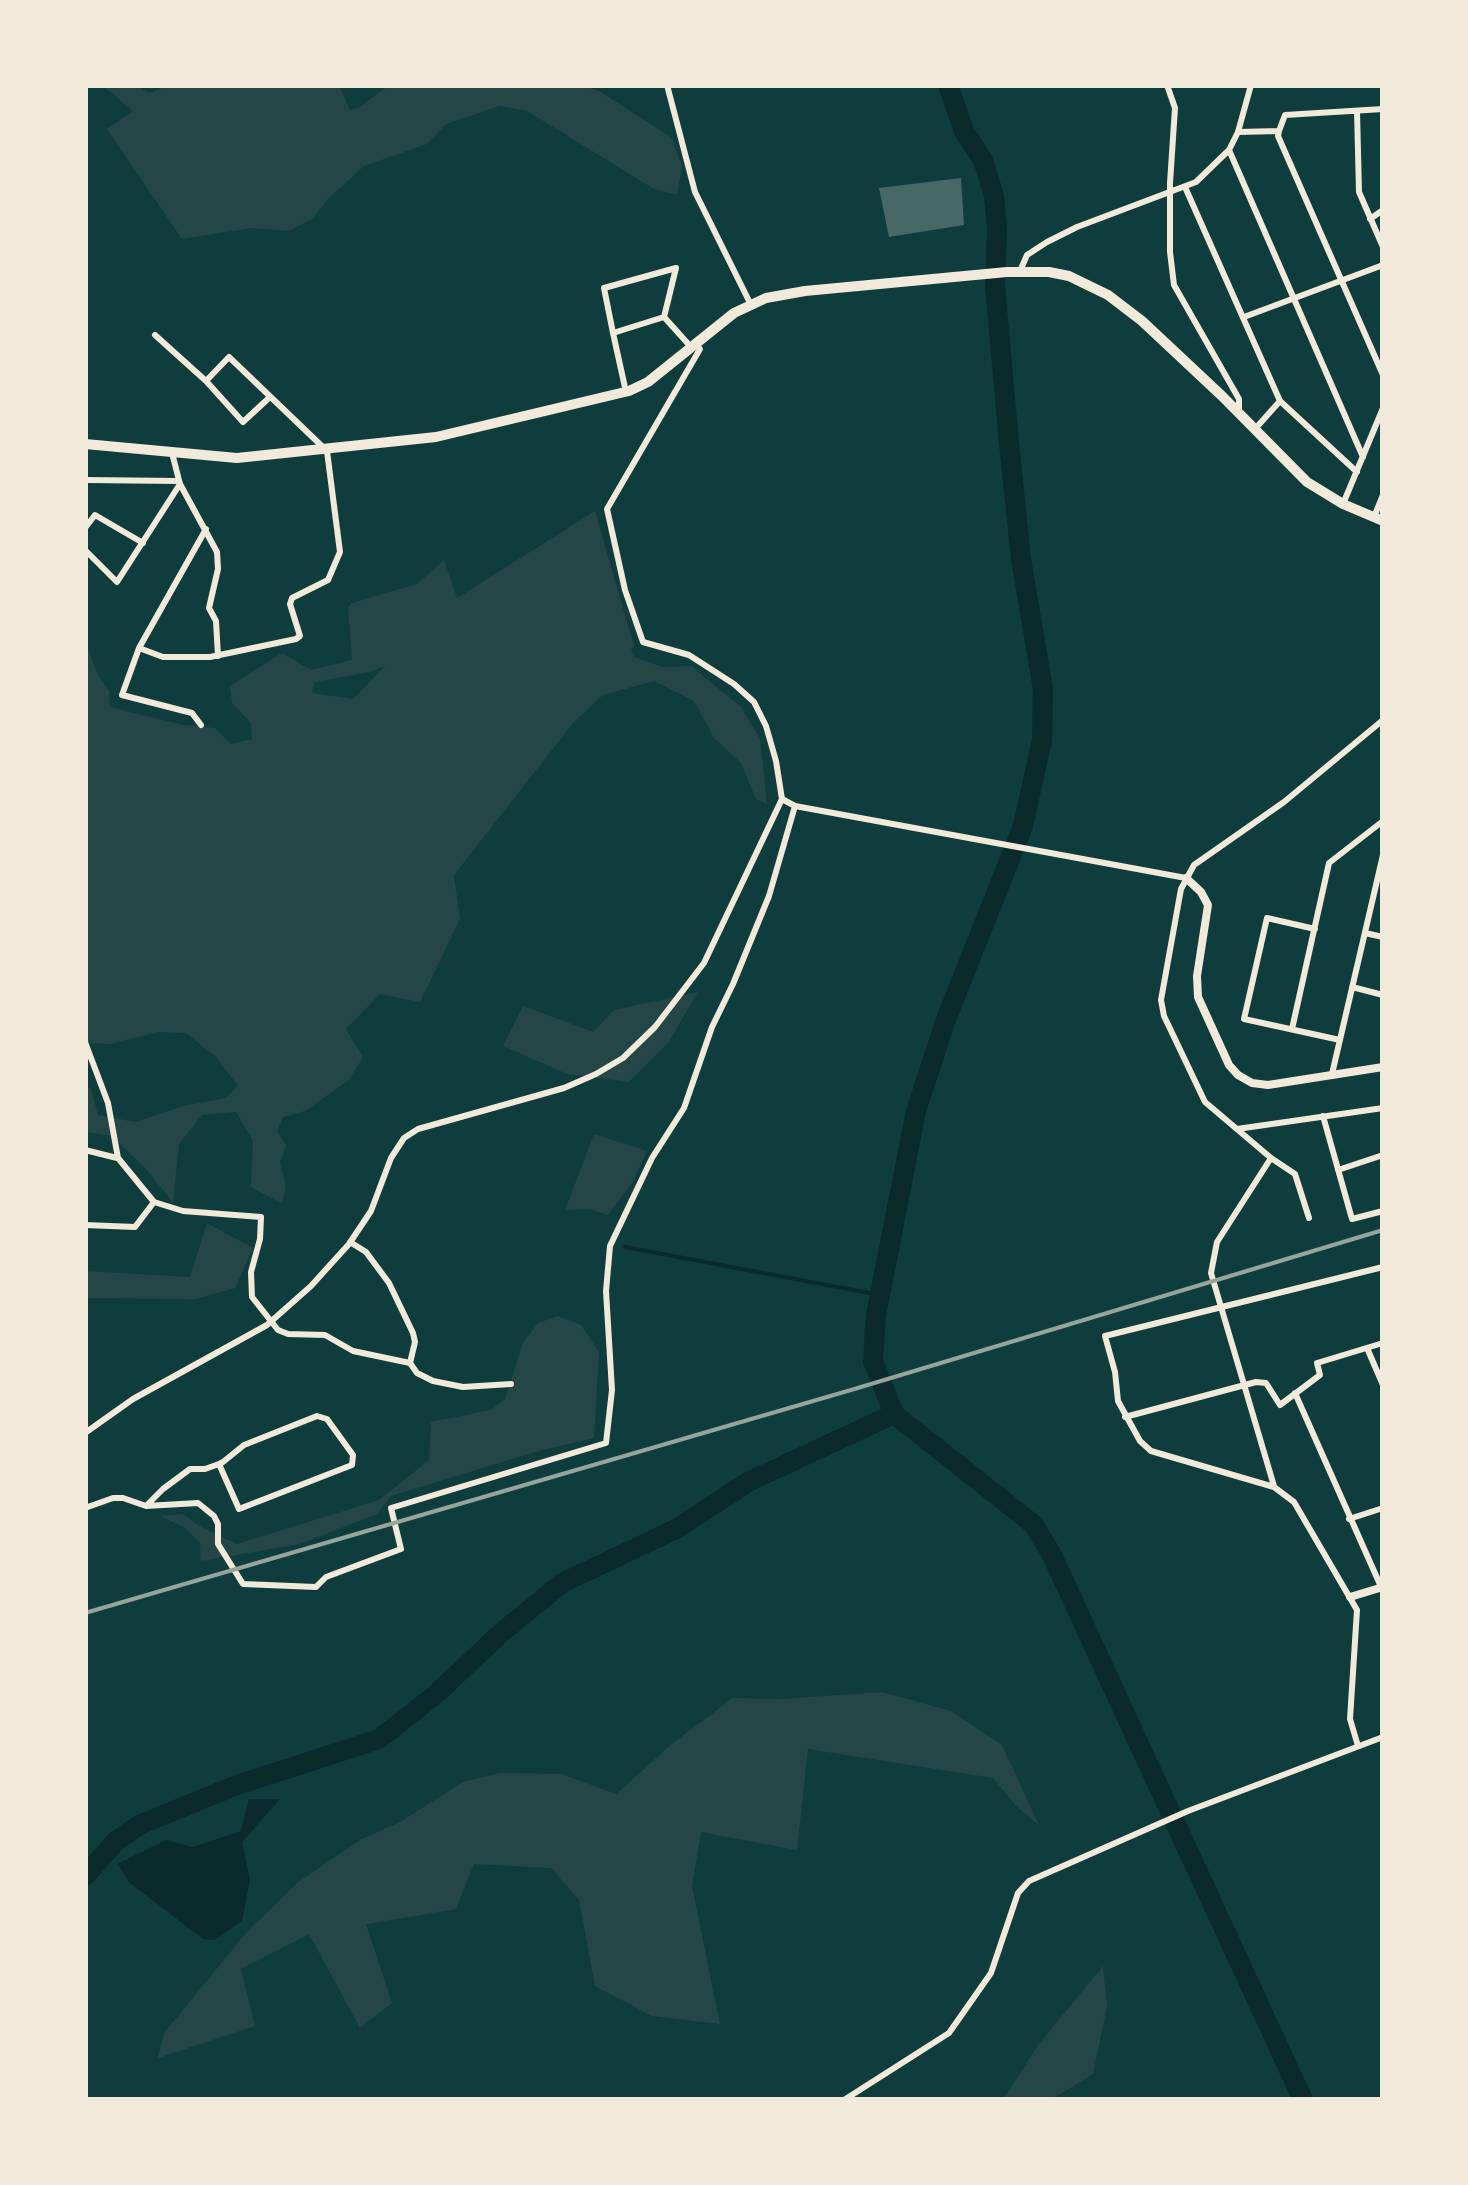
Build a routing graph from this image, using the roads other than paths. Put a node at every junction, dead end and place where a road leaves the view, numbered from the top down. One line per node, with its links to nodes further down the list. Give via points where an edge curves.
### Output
1 (666, 85): 18 (street, via 695,192)
2 (1167, 85): 10 (street, via 1175,108)
3 (1250, 85): 7 (street)
4 (1383, 109): 5 (street)
5 (1357, 111): 6 (street, via 1286,115); 12 (street, via 1359,192)
6 (1279, 131): 7 (street); 16 (street)
7 (1238, 132): 8 (street)
8 (1229, 150): 9 (street); 17 (street)
9 (1185, 187): 10 (street); 20 (street)
10 (1170, 192): 15 (street, via 1046,242); 30 (street, via 1174,285 1239,399)
11 (1383, 210): 12 (street)
12 (1370, 219): 13 (street)
13 (1383, 247)
14 (1383, 265): 16 (street)
15 (1013, 272): 18 (highway, via 794,292); 30 (highway, via 1069,276 1108,295)
16 (1341, 280): 17 (street); 24 (street)
17 (1294, 298): 20 (street); 35 (street)
18 (751, 305): 23 (highway)
19 (664, 317): 21 (street); 21 (street, via 676,268 604,288); 23 (street)
20 (1244, 318): 28 (street)
21 (614, 333): 26 (street)
22 (155, 335): 25 (street)
23 (693, 345): 26 (highway); 50 (street, via 700,349 607,508 643,642 706,664 754,702)
24 (1383, 375)
25 (206, 382): 27 (street, via 229,357); 27 (street, via 244,422)
26 (626, 392): 33 (highway, via 436,438)
27 (270, 396): 33 (street)
28 (1280, 401): 31 (street); 36 (street)
29 (1383, 408): 35 (street)
30 (1239, 413): 31 (highway)
31 (1255, 428): 40 (highway, via 1307,482)
32 (85, 444): 34 (highway)
33 (327, 451): 34 (highway, via 237,458); 47 (street, via 340,552 328,580 292,598 300,636)
34 (172, 453): 38 (street)
35 (1363, 457): 36 (street)
36 (1357, 472): 40 (street)
37 (85, 480): 38 (street)
38 (179, 482): 43 (street); 44 (street)
39 (1383, 494): 41 (street)
40 (1343, 504): 41 (highway)
41 (1380, 521)
42 (85, 528): 44 (street, via 95,515)
43 (206, 529): 46 (street); 47 (street, via 217,552 210,608)
44 (142, 542): 45 (street, via 118,582)
45 (85, 550)
46 (139, 648): 47 (street, via 163,657); 49 (street, via 122,695 192,714)
47 (218, 656)
48 (1383, 720): 54 (street, via 1194,865)
49 (201, 726)
50 (782, 799): 51 (street); 78 (street, via 704,963 655,1028 623,1058 564,1088 418,1128 392,1158)
51 (795, 806): 54 (street); 93 (street, via 769,896 684,1108 610,1246 606,1443 391,1508 401,1549 326,1576 316,1587 243,1584 218,1544 218,1524 207,1508)
52 (1383, 821): 56 (street, via 1329,862)
53 (1383, 854): 55 (street)
54 (1186, 878): 65 (street, via 1208,905 1198,997 1229,1065 1252,1083 1268,1085); 68 (street, via 1161,1000 1164,1016 1206,1102)
55 (1380, 879): 57 (street)
56 (1315, 928): 61 (street); 61 (street, via 1267,918 1244,1018)
57 (1365, 933): 58 (street); 59 (street)
58 (1383, 937)
59 (1352, 987): 60 (street); 62 (street)
60 (1383, 995)
61 (1292, 1029): 62 (street)
62 (1340, 1040): 65 (street)
63 (85, 1042): 71 (street, via 108,1103)
64 (1383, 1067): 65 (street)
65 (1332, 1074)
66 (1383, 1108): 67 (street)
67 (1323, 1116): 68 (street); 73 (street)
68 (1236, 1129): 72 (street)
69 (85, 1150): 71 (street)
70 (1383, 1155): 73 (street)
71 (118, 1158): 74 (street)
72 (1271, 1158): 76 (street, via 1295,1174); 80 (street, via 1213,1253)
73 (1338, 1170): 75 (street, via 1352,1219)
74 (154, 1202): 77 (street, via 134,1226); 81 (street, via 194,1213 261,1217 252,1297)
75 (1383, 1211)
76 (1309, 1218)
77 (85, 1225)
78 (350, 1242): 81 (street); 84 (street, via 389,1283 416,1342)
79 (1383, 1267): 80 (street)
80 (1220, 1308): 87 (street); 89 (street, via 1105,1336)
81 (269, 1323): 84 (street, via 288,1334 325,1334 353,1350); 90 (street)
82 (1383, 1343): 83 (street)
83 (1367, 1348): 86 (street); 88 (street, via 1317,1363 1320,1375)
84 (410, 1364): 85 (street, via 433,1381)
85 (511, 1384)
86 (1383, 1385)
87 (1243, 1386): 88 (street, via 1266,1383 1280,1405); 89 (street); 92 (street)
88 (1295, 1393): 96 (street)
89 (1125, 1417): 92 (street, via 1151,1452)
90 (85, 1433)
91 (219, 1464): 91 (street, via 244,1445 317,1416 327,1419 353,1455 352,1465 239,1508); 93 (street, via 190,1469)
92 (1274, 1486): 98 (street, via 1294,1502)
93 (146, 1506): 94 (street, via 123,1498)
94 (85, 1508)
95 (1383, 1508): 96 (street)
96 (1349, 1518): 97 (street)
97 (1383, 1588): 98 (street)
98 (1350, 1597): 100 (street, via 1358,1616 1350,1718)
99 (1381, 1739): 100 (street)
100 (1358, 1746): 101 (street, via 1188,1810 1029,1881 1018,1894 991,1973 949,2033)
101 (844, 2100)

